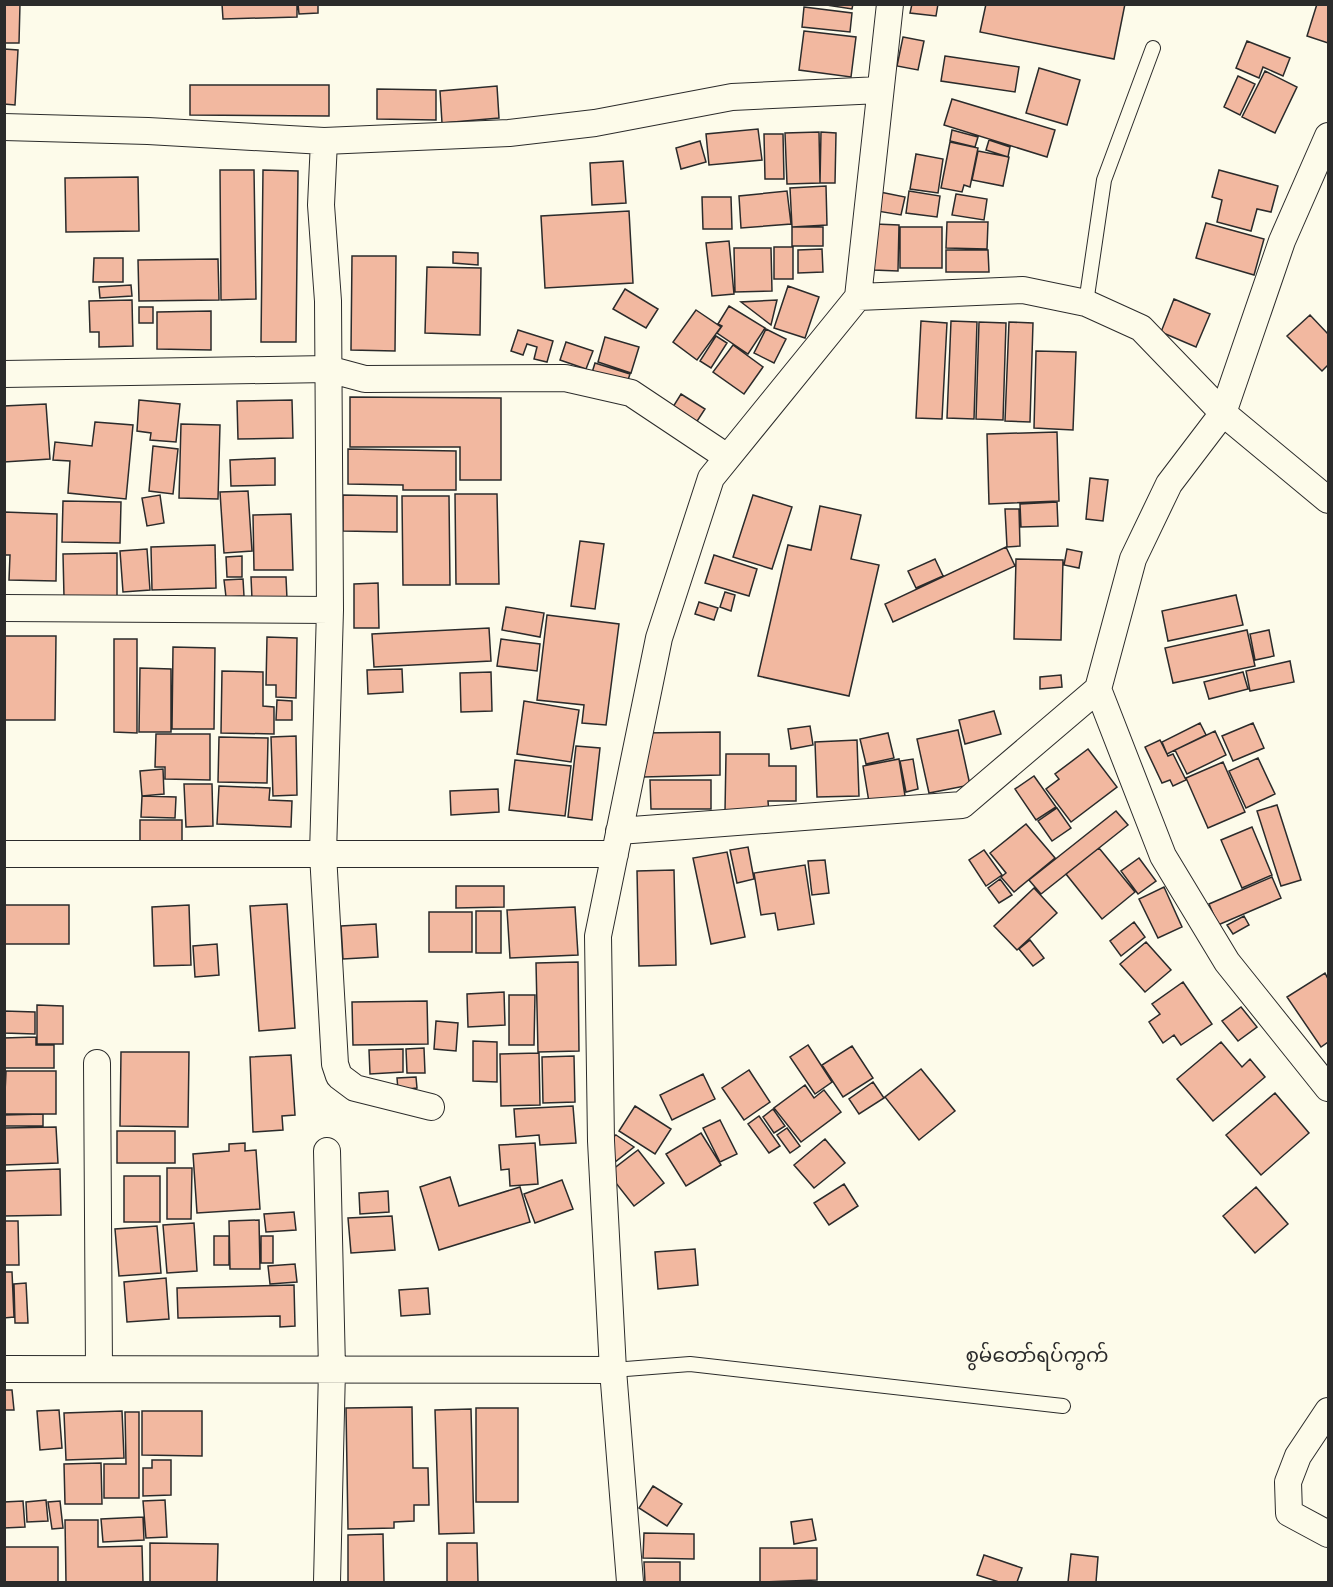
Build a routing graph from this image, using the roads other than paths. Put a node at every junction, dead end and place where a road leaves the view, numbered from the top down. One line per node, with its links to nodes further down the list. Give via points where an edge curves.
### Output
1 (890, 4): 3 (street)
2 (1153, 48): 8 (lane, via 1104,180)
3 (880, 90): 6 (street, via 732,97 595,123 509,133); 7 (street)
4 (4, 127): 6 (street, via 148,130)
5 (1329, 136): 11 (street, via 1282,241)
6 (324, 141): 9 (street, via 321,205)
7 (858, 297): 8 (street, via 1023,290); 12 (street)
8 (1086, 303): 11 (street, via 1140,328)
9 (328, 369): 10 (street); 12 (street, via 365,379 565,378 631,393); 15 (street)
10 (4, 374)
11 (1222, 413): 13 (street); 16 (street, via 1169,484 1133,559)
12 (728, 457): 17 (street, via 711,478 659,638)
13 (1329, 500)
14 (4, 608): 15 (street)
15 (330, 610): 19 (street)
16 (1098, 689): 17 (street, via 962,805); 21 (street, via 1163,856 1227,962)
17 (617, 842): 19 (street); 27 (street, via 598,936 601,1141)
18 (4, 854): 19 (street)
19 (323, 854): 22 (street, via 335,1064 339,1076 355,1088)
20 (97, 1063): 25 (street)
21 (1329, 1088)
22 (431, 1107)
23 (327, 1151): 26 (street)
24 (4, 1369): 25 (street)
25 (99, 1369): 26 (street)
26 (332, 1369): 27 (street); 31 (street)
27 (614, 1370): 28 (lane, via 690,1364); 32 (street)
28 (1064, 1406)
29 (1329, 1411): 30 (street, via 1298,1456 1288,1482 1289,1513)
30 (1329, 1534)
31 (327, 1582)
32 (630, 1582)

